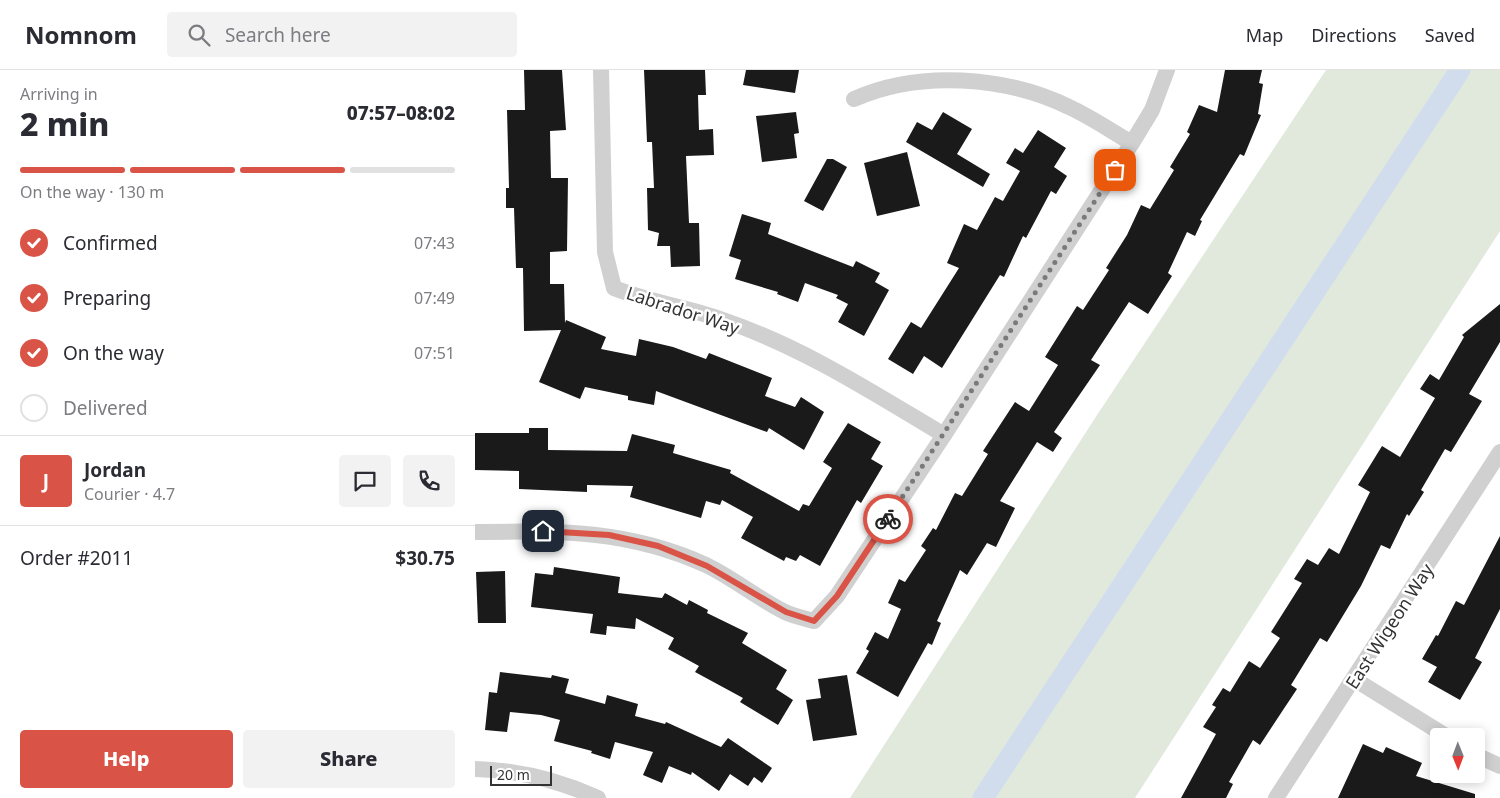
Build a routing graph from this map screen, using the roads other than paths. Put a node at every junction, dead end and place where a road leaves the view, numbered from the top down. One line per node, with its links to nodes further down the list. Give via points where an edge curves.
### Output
1 (601, 70): 5 (street, Labrador Way, via 605,252 615,288 642,299 721,319 797,350)
2 (1167, 70): 4 (street, via 1152,110)
3 (854, 99): 4 (street, via 875,88 912,80 972,80 1025,89 1069,107)
4 (1132, 143): 5 (street)
5 (944, 435): 7 (street, via 837,596 814,621 786,612 707,566 658,546 609,535 543,531)
6 (1500, 452): 8 (street, East Wigeon Way)
7 (475, 532)
8 (1354, 679): 9 (street); 14 (street, East Wigeon Way)
9 (1433, 728)
10 (1485, 759): 11 (street)
11 (1500, 766)
12 (475, 769): 13 (street, via 529,776 578,789)
13 (597, 798)
14 (1276, 798)

